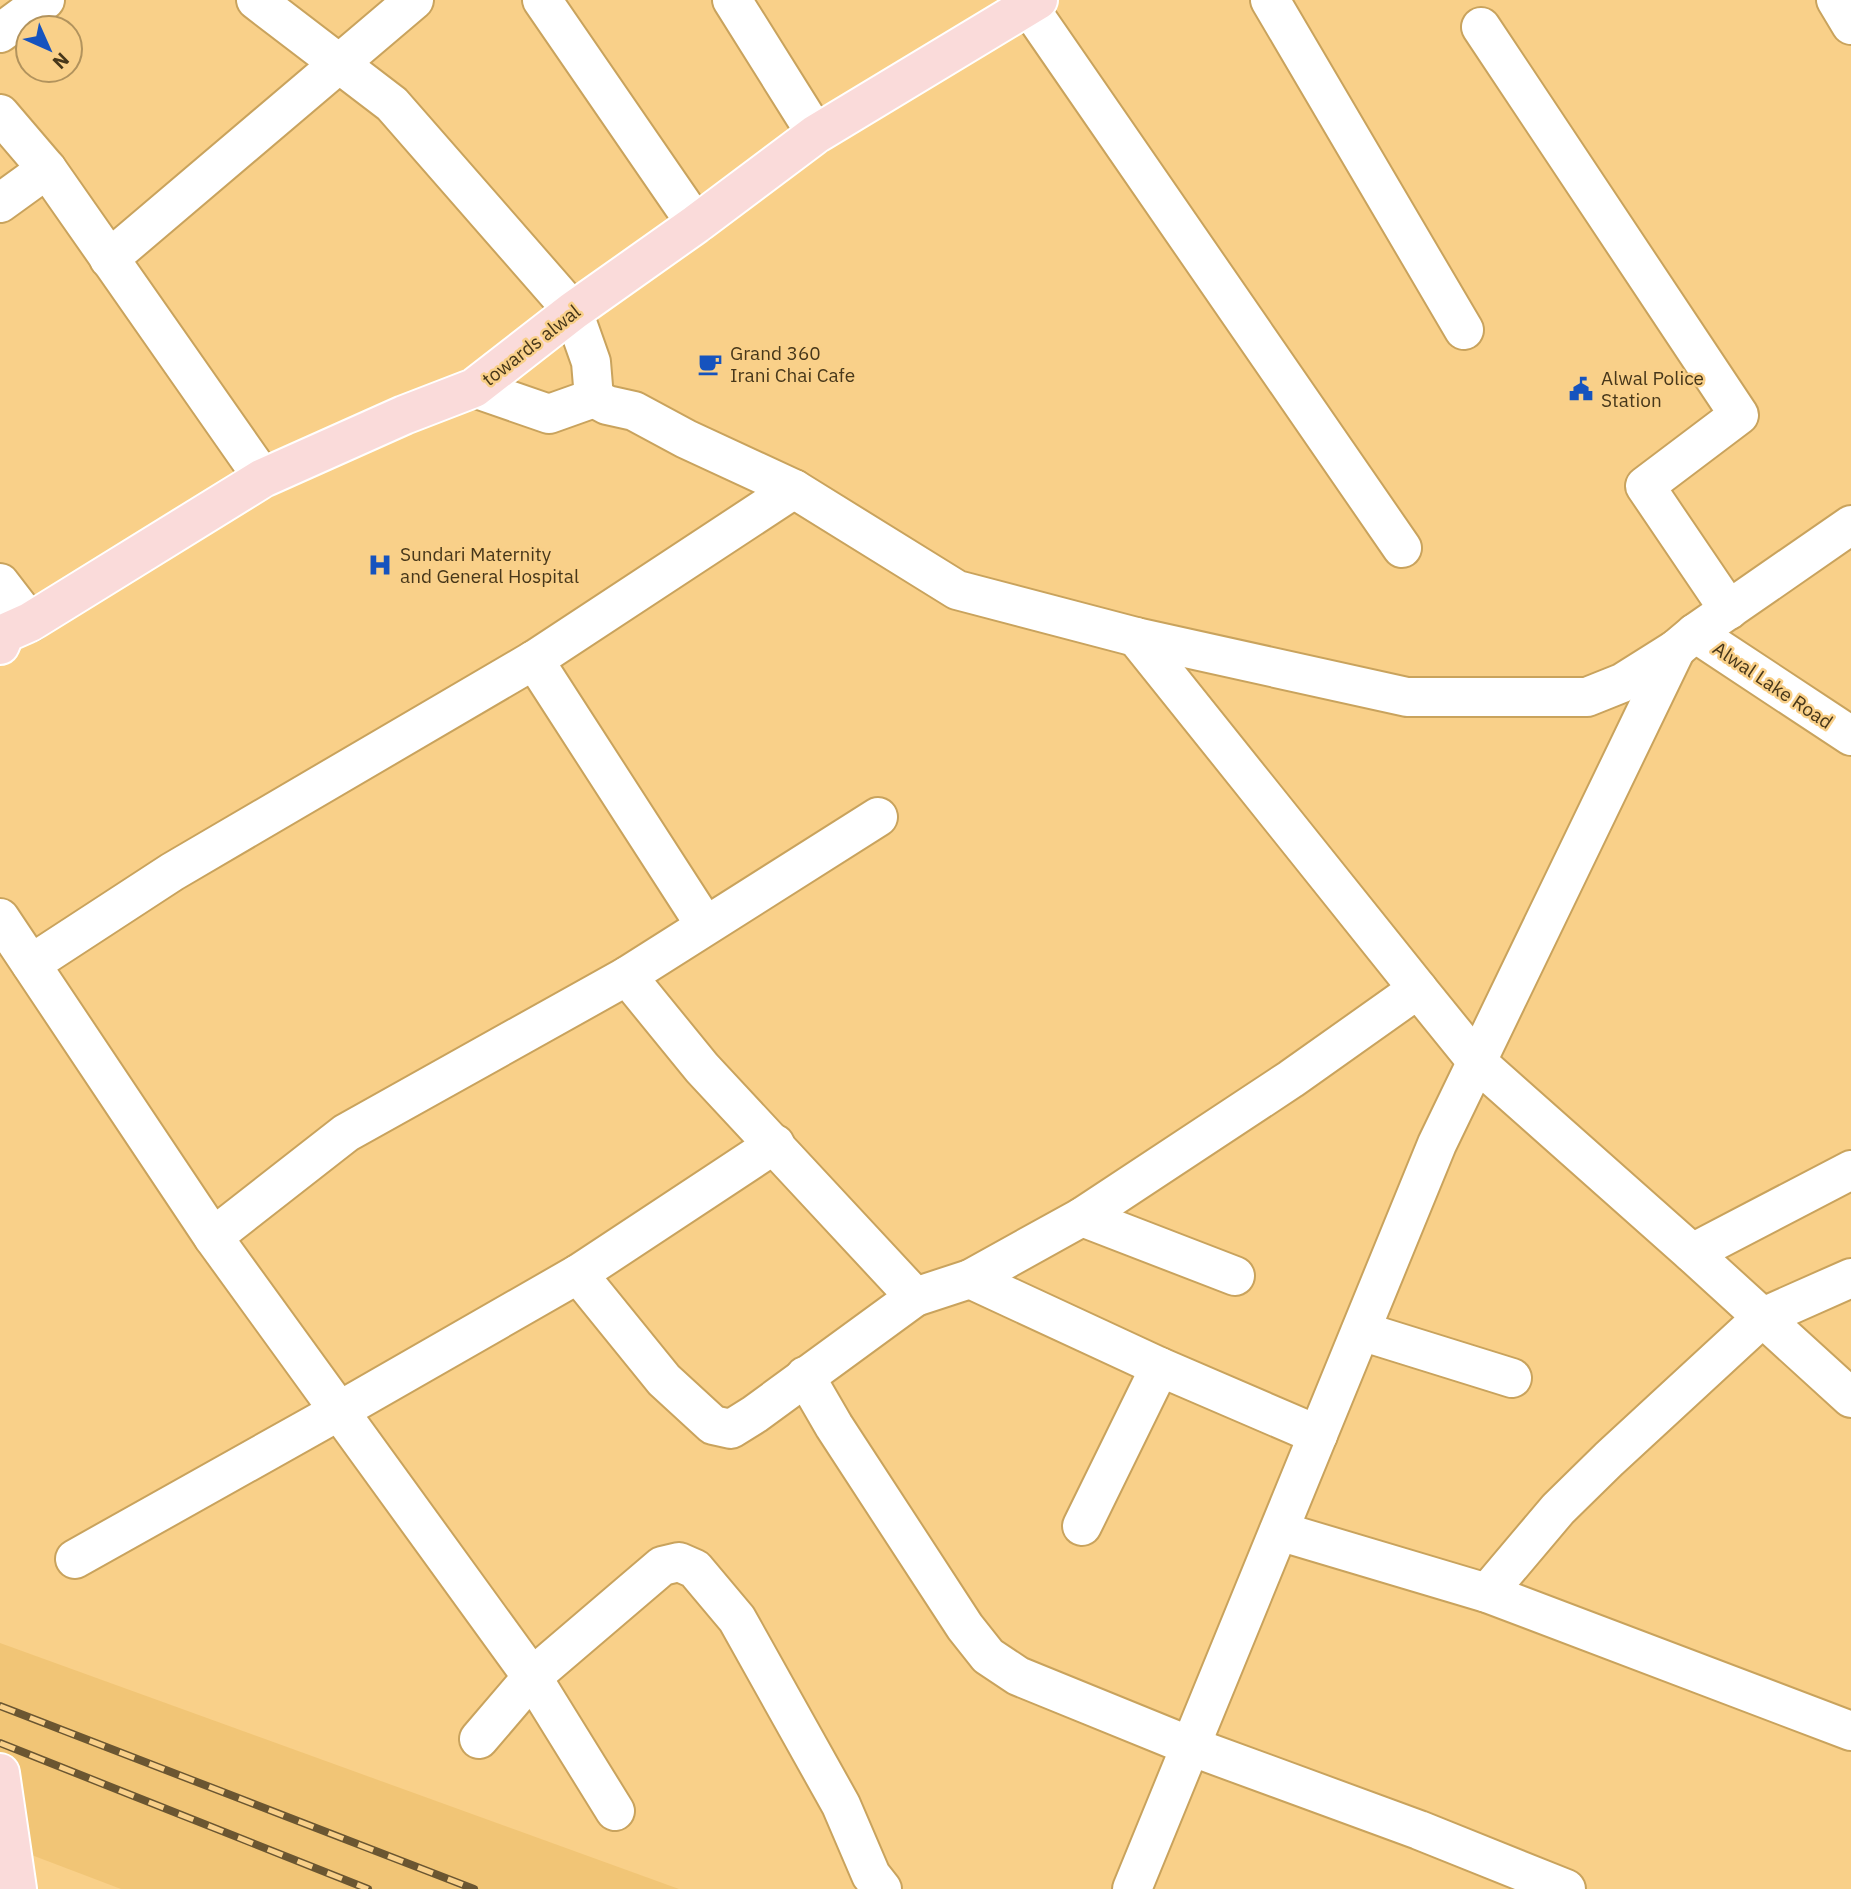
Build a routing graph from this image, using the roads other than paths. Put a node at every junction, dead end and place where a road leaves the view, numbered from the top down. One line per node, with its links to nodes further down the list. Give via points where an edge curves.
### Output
1 (45, 0): 11 (street)
2 (256, 0): 12 (street)
3 (414, 0): 12 (street)
4 (542, 0): 17 (street)
5 (732, 0): 14 (street)
6 (1270, 0): 20 (street)
7 (1836, 0): 9 (street)
8 (1030, 2): 14 (main road, towards alwal); 26 (street)
9 (1851, 25)
10 (1481, 27): 28 (street, via 1739,415 1645,486)
11 (0, 33)
12 (340, 64): 18 (street); 19 (street, via 392,104)
13 (0, 114): 15 (street)
14 (816, 134): 17 (main road, towards alwal)
15 (47, 169): 16 (street); 18 (street)
16 (0, 203)
17 (696, 224): 19 (main road, towards alwal)
18 (109, 259): 23 (street)
19 (573, 311): 21 (main road, towards alwal); 22 (street, via 591,362)
20 (1464, 330)
21 (474, 388): 22 (street, via 549,414); 23 (main road, towards alwal)
22 (594, 398): 24 (street, via 634,411)
23 (263, 478): 29 (main road, towards alwal)
24 (794, 489): 30 (street, via 957,590); 32 (street)
25 (1848, 533): 28 (street)
26 (1402, 548)
27 (0, 583): 29 (street)
28 (1729, 610): 31 (street)
29 (9, 633)
30 (1136, 637): 31 (street, via 1408,697 1587,696 1622,683); 39 (street)
31 (1685, 641): 33 (street, Alwal Lake Road); 40 (street)
32 (534, 660): 36 (street); 37 (street, via 172,872)
33 (1851, 736)
34 (878, 817): 36 (street)
35 (0, 918): 37 (street)
36 (705, 925): 38 (street)
37 (31, 964): 44 (street)
38 (627, 976): 41 (street, via 702,1068); 44 (street, via 345,1133)
39 (1418, 989): 40 (street); 43 (street)
40 (1478, 1063): 45 (street); 52 (street, via 1437,1144)
41 (775, 1144): 46 (street); 50 (street)
42 (1851, 1170): 45 (street)
43 (1082, 1217): 47 (street); 49 (street)
44 (213, 1237): 57 (street)
45 (1692, 1253): 51 (street)
46 (578, 1274): 54 (street, via 664,1380 713,1425 731,1429); 57 (street)
47 (1235, 1276)
48 (1851, 1278): 51 (street)
49 (970, 1279): 50 (street); 53 (street)
50 (915, 1297): 54 (street)
51 (1763, 1317): 56 (street); 62 (street, via 1609,1459)
52 (1361, 1331): 55 (street); 58 (street)
53 (1160, 1367): 58 (street); 59 (street)
54 (805, 1376): 66 (street, via 988,1656 1018,1676)
55 (1512, 1378)
56 (1851, 1398)
57 (339, 1411): 61 (street); 63 (street)
58 (1318, 1435): 60 (street)
59 (1082, 1526)
60 (1279, 1531): 62 (street); 66 (street)
61 (75, 1559)
62 (1487, 1592): 64 (street)
63 (532, 1677): 65 (street); 68 (street); 70 (street, via 662,1566 679,1562 695,1569 737,1619 841,1805 871,1875)
64 (1851, 1731)
65 (479, 1739)
66 (1190, 1746): 71 (street); 72 (street)
67 (0, 1773): 69 (main road)
68 (615, 1811)
69 (17, 1889)
70 (882, 1889)
71 (1132, 1889)
72 (1566, 1889)

